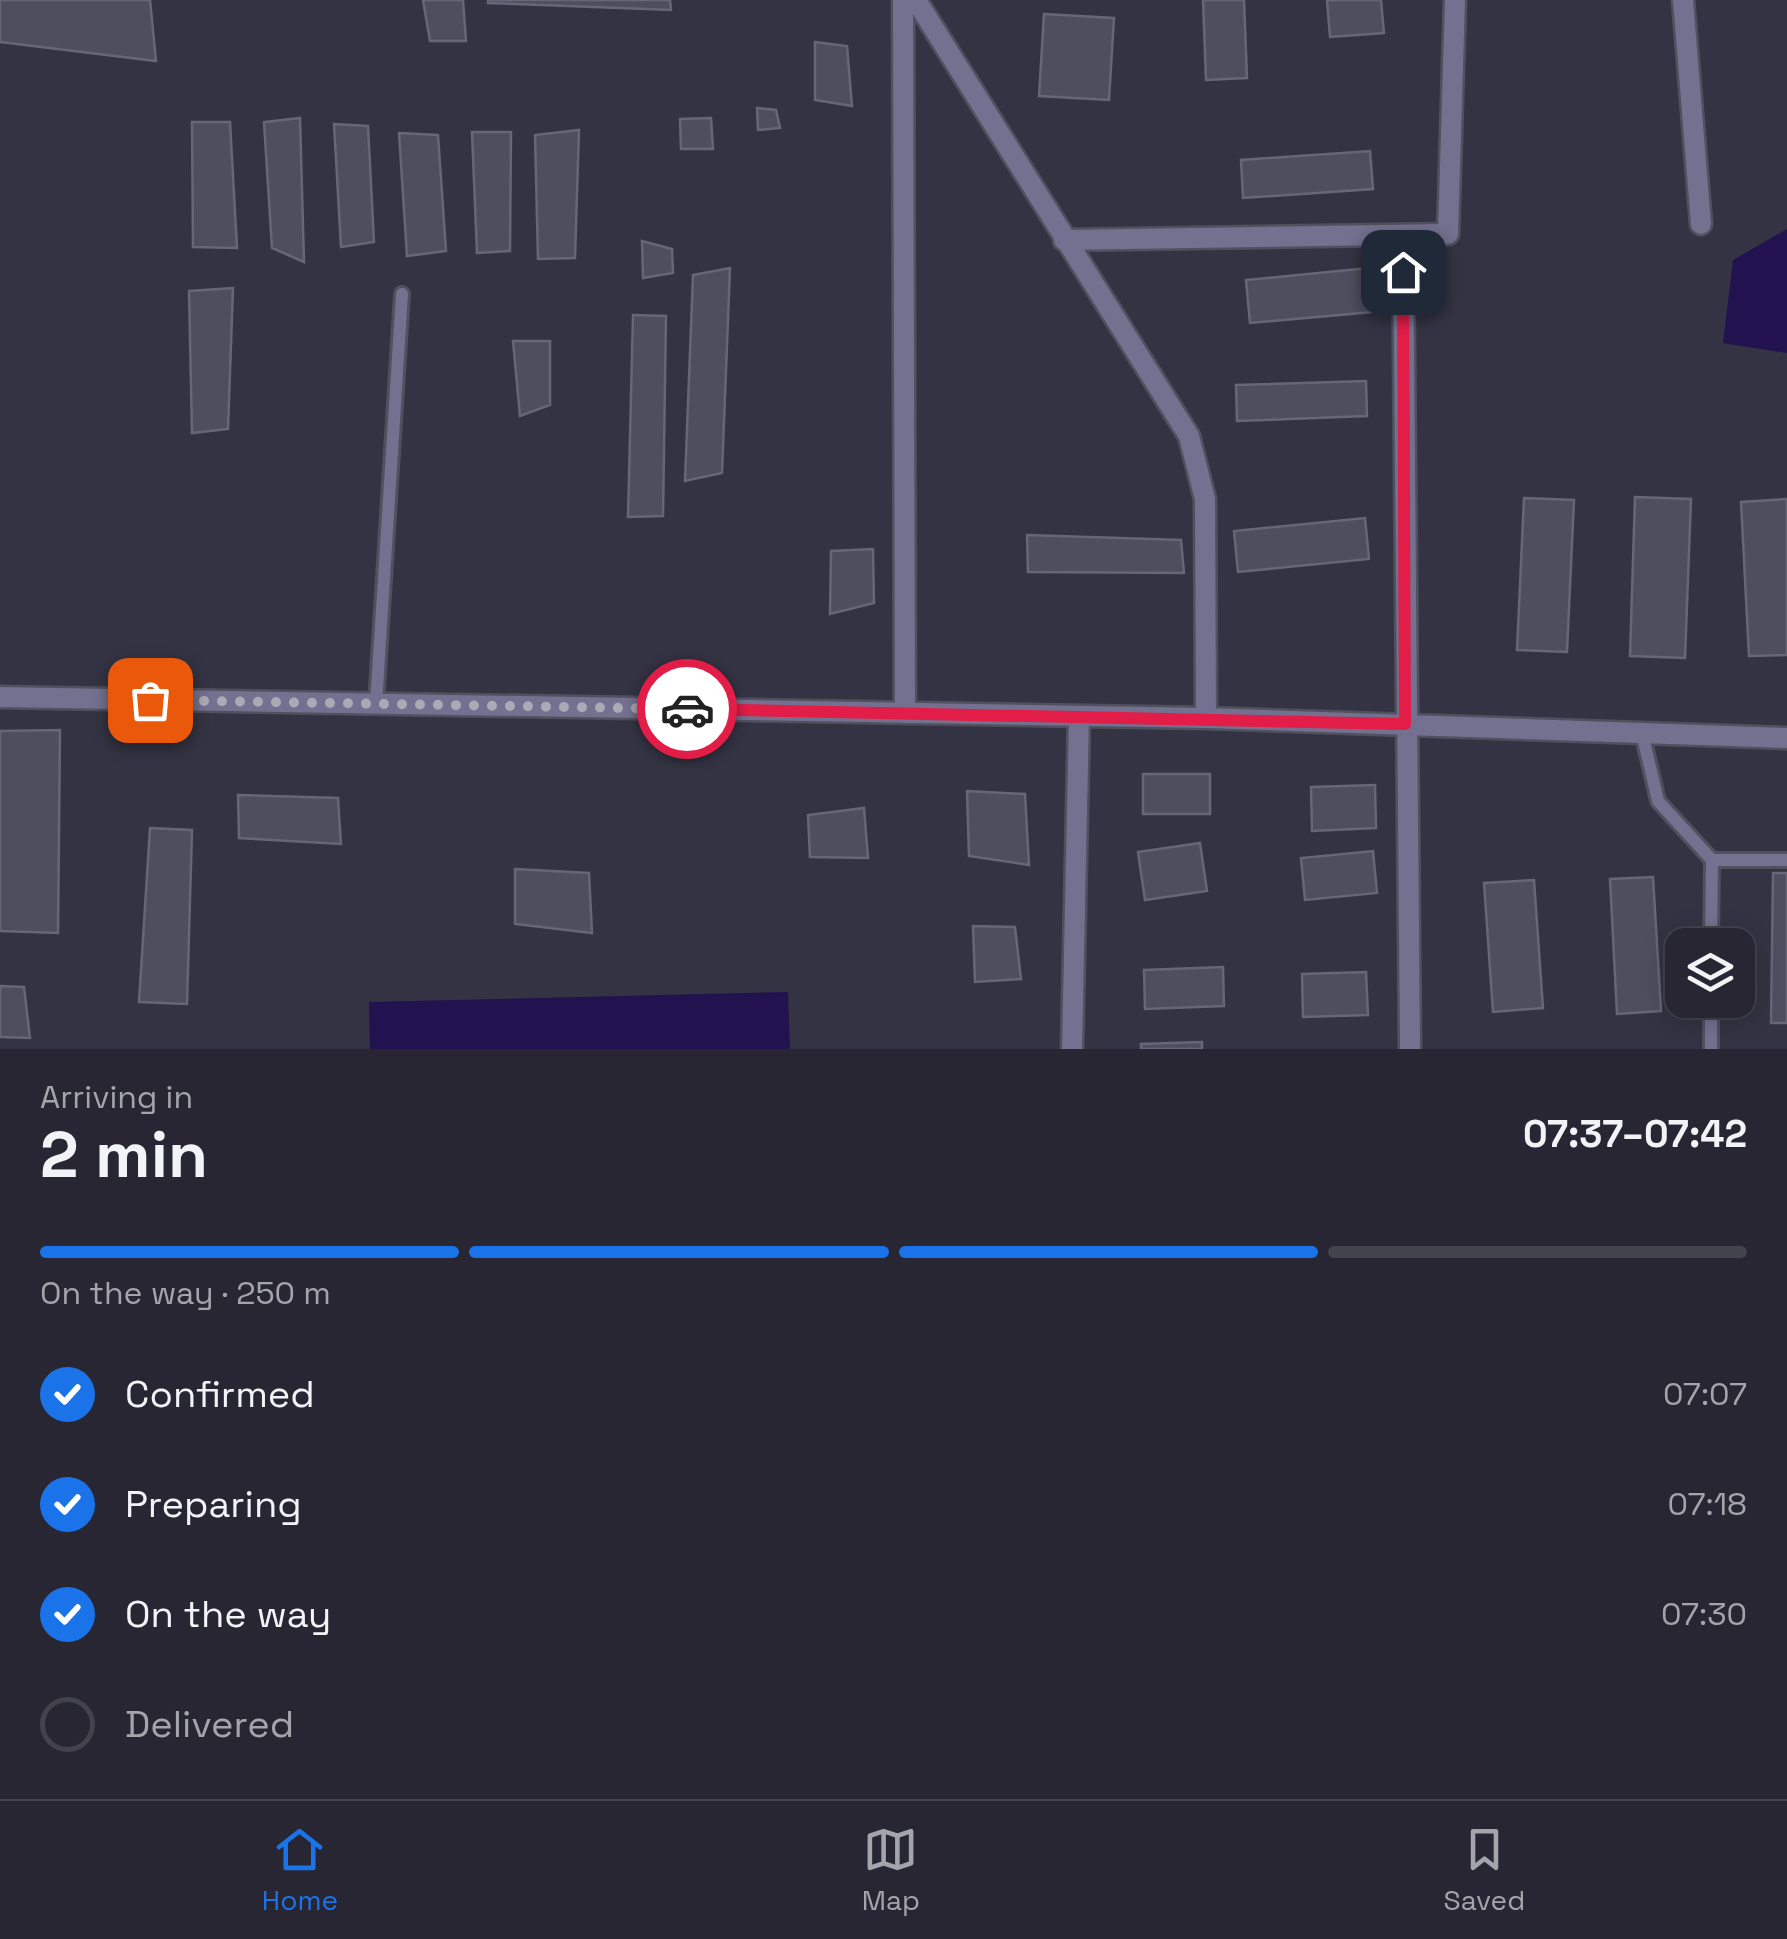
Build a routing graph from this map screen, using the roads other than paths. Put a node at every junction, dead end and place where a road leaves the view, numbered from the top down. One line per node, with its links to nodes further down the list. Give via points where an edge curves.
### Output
1 (903, 0): 11 (street)
2 (916, 0): 7 (street)
3 (1455, 0): 6 (street, via 1448,234)
4 (1684, 0): 5 (street)
5 (1701, 224)
6 (1402, 234): 7 (street); 14 (street)
7 (1064, 240): 13 (street, via 1189,436 1205,499)
8 (402, 294): 10 (lane)
9 (0, 697): 10 (street)
10 (376, 704): 11 (street)
11 (905, 713): 12 (street)
12 (1079, 716): 13 (street); 21 (street)
13 (1206, 718): 14 (street)
14 (1405, 724): 15 (street); 22 (street)
15 (1642, 733): 16 (street); 17 (lane, via 1658,801)
16 (1787, 738)
17 (1712, 860): 18 (lane); 19 (lane)
18 (1787, 860)
19 (1711, 928)
20 (1711, 1018): 23 (lane)
21 (1072, 1049)
22 (1410, 1049)
23 (1710, 1049)

